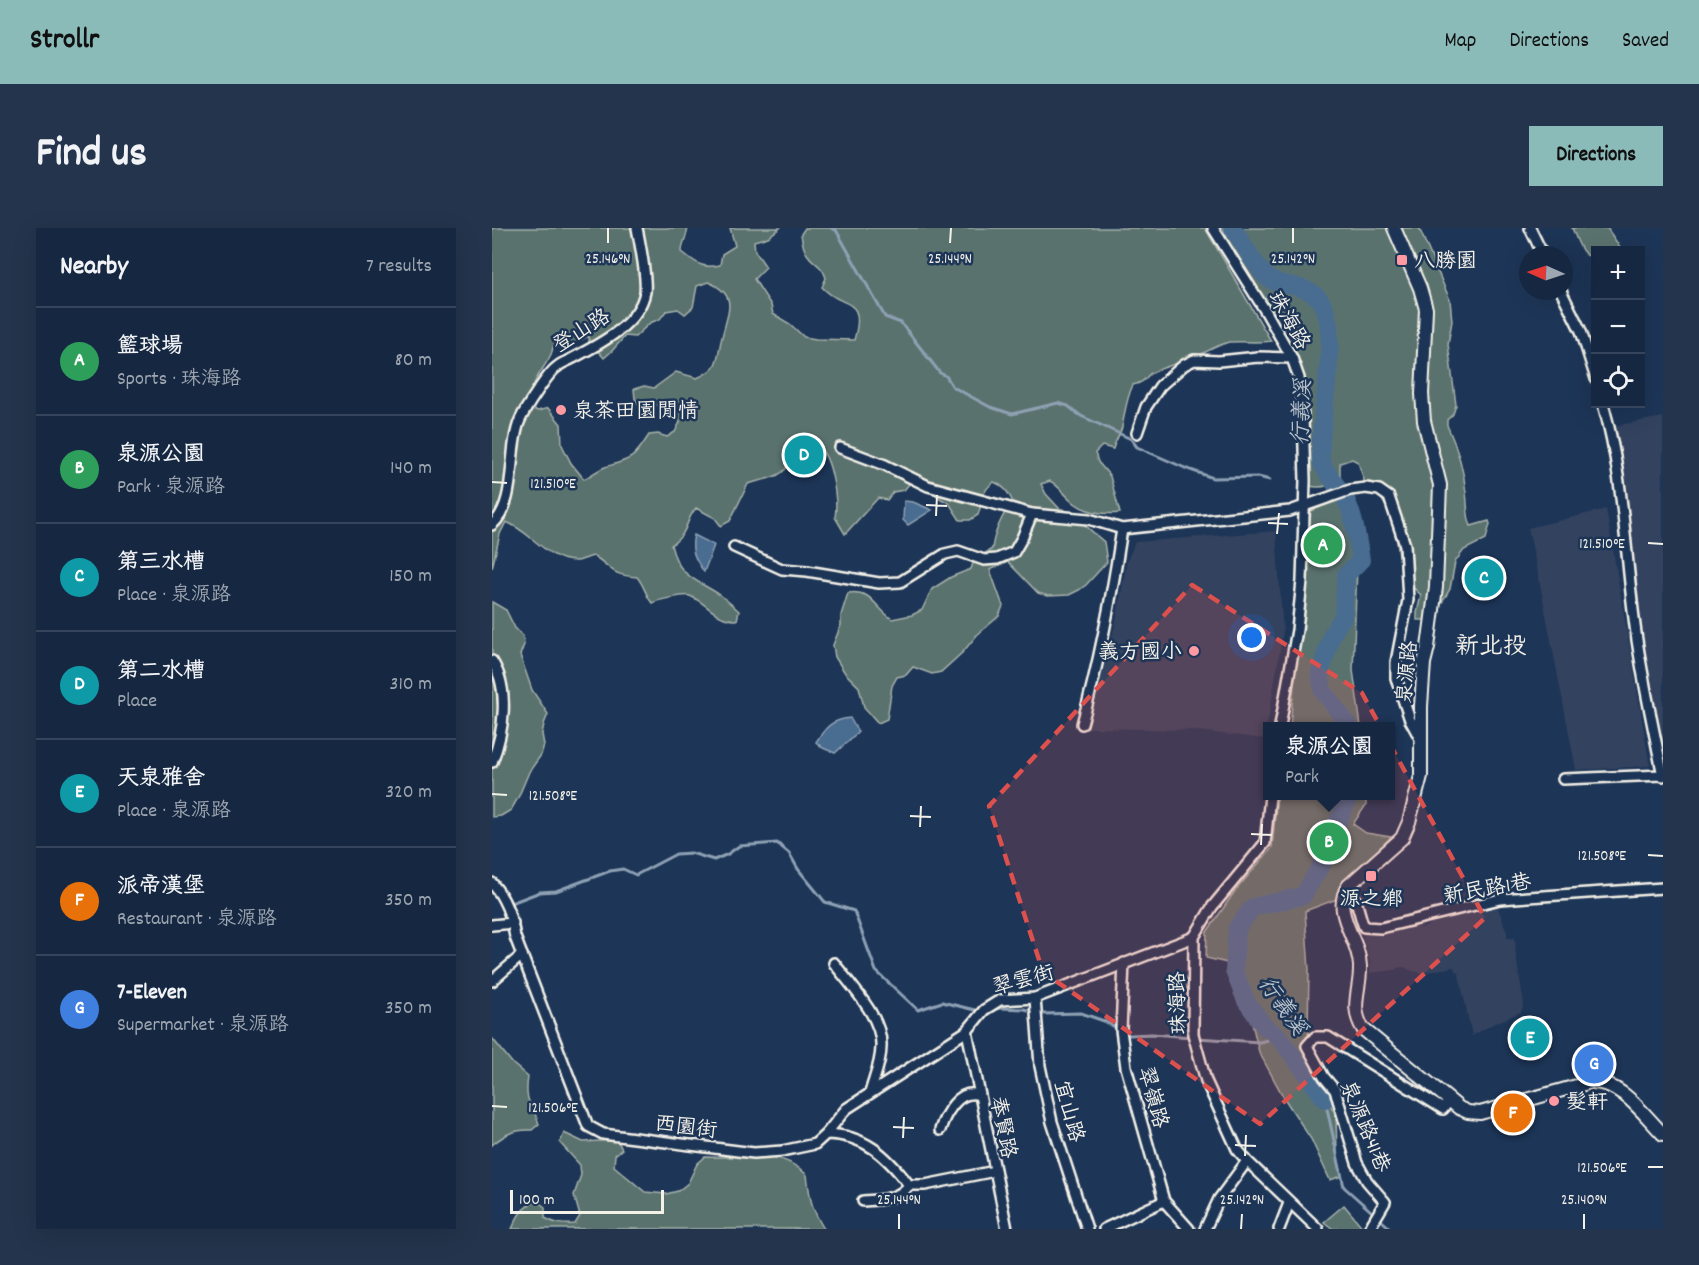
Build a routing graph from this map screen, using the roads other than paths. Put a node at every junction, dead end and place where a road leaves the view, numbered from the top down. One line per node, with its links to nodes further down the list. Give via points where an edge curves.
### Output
1 (637, 228): 14 (street, 登山路, via 645,290 641,307 614,333 556,367 521,417 515,432 505,502)
2 (1213, 228): 7 (street, 珠海路)
3 (1394, 228): 20 (street, 泉源路, via 1426,309 1424,421 1440,485 1436,587 1424,663)
4 (1530, 228): 5 (street)
5 (1539, 246)
6 (1566, 300): 8 (street)
7 (1292, 358): 10 (street, via 1194,360 1184,364 1160,386 1146,407); 12 (street, 珠海路, via 1299,378 1303,417)
8 (1591, 363)
9 (1604, 408): 22 (street, via 1616,464 1637,640)
10 (1137, 433)
11 (840, 448): 13 (street, via 927,486)
12 (1303, 506): 15 (street, via 1290,511); 18 (street, 珠海路, via 1297,630); 20 (street, via 1366,488 1389,497 1406,545 1408,600 1396,678)
13 (1032, 514): 15 (street, via 1089,519); 16 (street, via 1014,552 984,560 958,551 945,554 900,582 879,583 782,569)
14 (492, 525)
15 (1122, 529): 19 (street, via 1109,613)
16 (734, 547)
17 (492, 661): 21 (street, via 504,696)
18 (1281, 722)
19 (1082, 724)
20 (1421, 740): 26 (street, 泉源路, via 1421,776 1402,838)
21 (492, 762)
22 (1663, 776): 23 (street)
23 (1563, 779)
24 (1269, 800): 30 (street, via 1265,843 1212,907)
25 (492, 883): 28 (street)
26 (1348, 886): 27 (street, 新民路1巷, via 1356,897 1364,927 1381,928 1500,899); 39 (street, via 1343,895 1343,917 1359,955 1355,1006 1358,1020 1363,1029)
27 (1663, 888)
28 (513, 923): 29 (street); 31 (street, 西園街)
29 (492, 925)
30 (1194, 937): 33 (street, 翠雲街); 43 (street, 珠海路, via 1193,1034 1206,1081 1237,1149)
31 (522, 955): 34 (street); 41 (street, 西園街, via 588,1126 603,1134 754,1153 815,1144)
32 (834, 963): 37 (street, via 877,1023 881,1035)
33 (1124, 963): 35 (street, 翠雲街); 47 (street, 翠嶺路, via 1121,1030 1126,1066)
34 (492, 981)
35 (1035, 998): 36 (street, 翠雲街, via 1000,1000 984,1010); 51 (street, 宜山路, via 1040,1066 1050,1111)
36 (967, 1031): 37 (street, 翠雲街); 38 (street, 奉賢路)
37 (870, 1093): 41 (street, 翠雲街, via 846,1109)
38 (979, 1095): 40 (street, via 962,1096 945,1116); 44 (street, 奉賢路)
39 (1449, 1101): 42 (street, via 1468,1112 1480,1113 1591,1082 1606,1083 1620,1091); 49 (street, 泉源路41巷, via 1443,1109 1328,1037 1316,1037 1307,1046 1335,1089 1357,1163 1385,1202)
40 (940, 1130)
41 (826, 1134): 45 (street, via 859,1139 888,1159)
42 (1663, 1134)
43 (1247, 1161): 48 (street, 珠海路); 54 (street, via 1219,1199)
44 (994, 1171): 45 (street); 50 (street, 奉賢路)
45 (909, 1185): 46 (street, via 896,1196)
46 (863, 1201)
47 (1164, 1201): 52 (street); 53 (street, 翠嶺路)
48 (1289, 1203): 55 (street); 56 (street, 珠海路)
49 (1370, 1228)
50 (1007, 1229)
51 (1087, 1229)
52 (1104, 1229)
53 (1189, 1229)
54 (1205, 1229)
55 (1279, 1229)
56 (1318, 1229)

